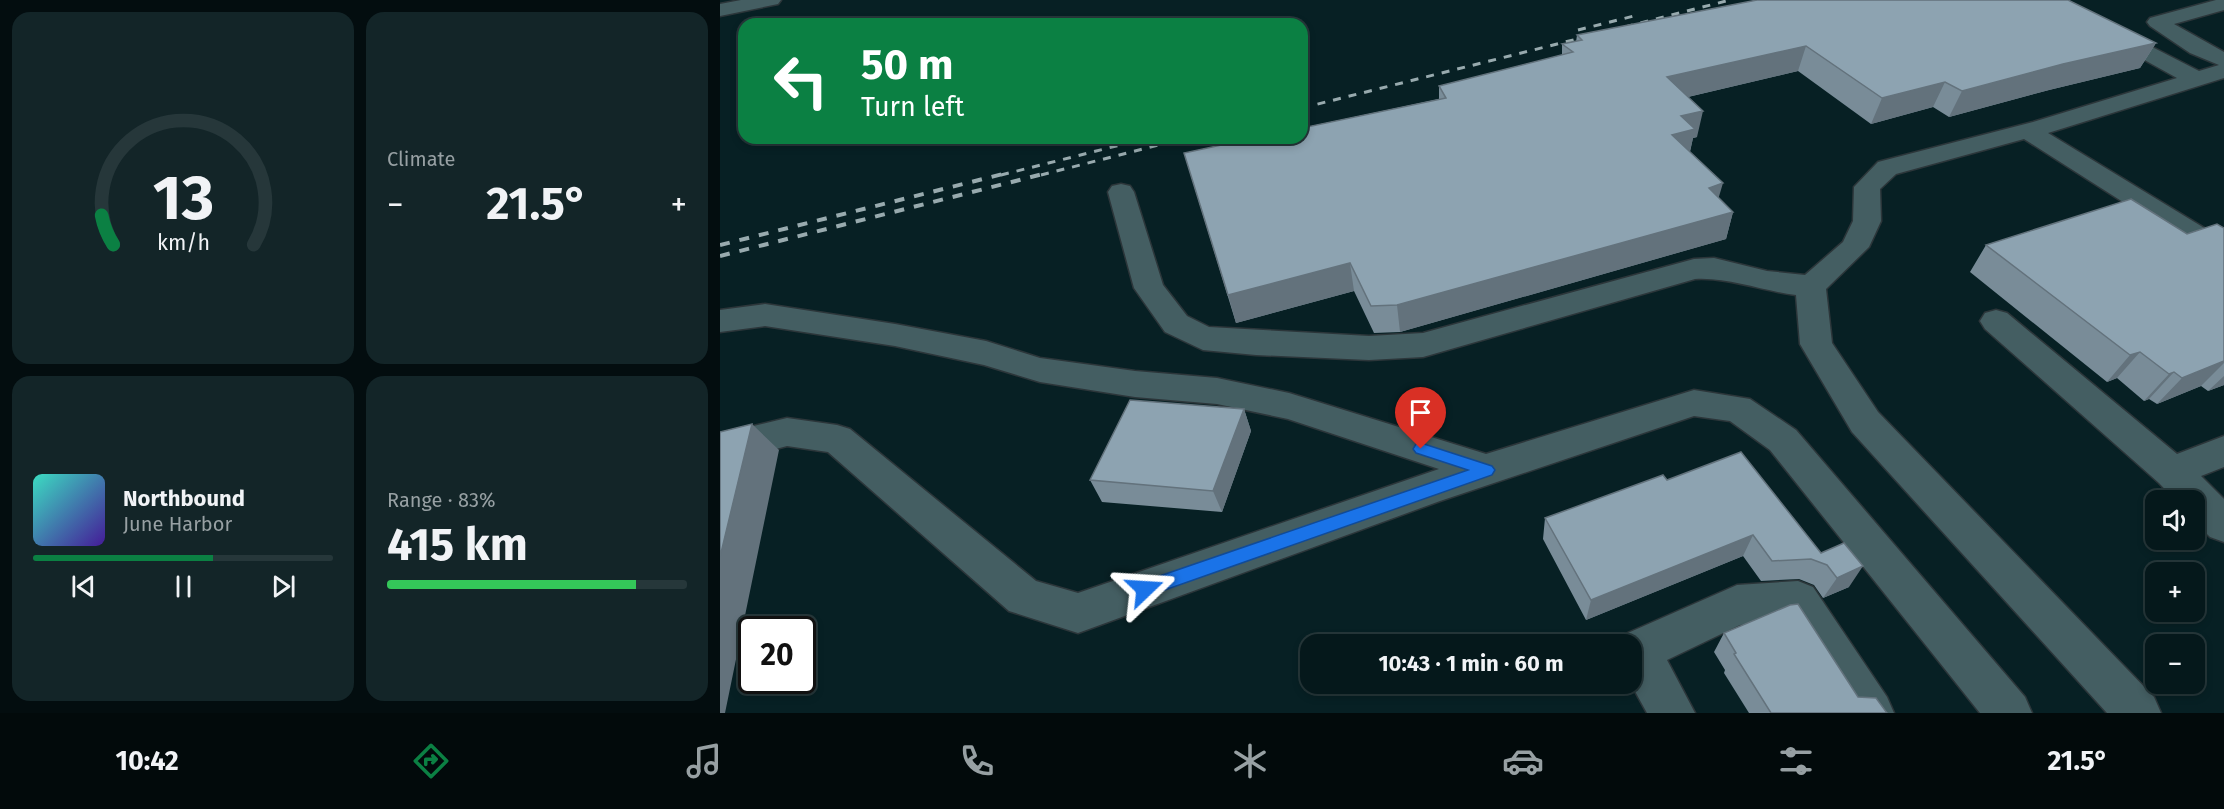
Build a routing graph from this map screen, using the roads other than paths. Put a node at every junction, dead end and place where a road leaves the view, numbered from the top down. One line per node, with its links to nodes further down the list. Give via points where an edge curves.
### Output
1 (771, 0): 4 (street)
2 (2182, 0): 5 (street)
3 (2224, 4): 5 (street)
4 (720, 9)
5 (2204, 9): 7 (street, via 2157,22)
6 (2092, 23): 9 (street)
7 (2224, 60)
8 (2224, 71): 9 (street)
9 (2198, 80): 10 (street)
10 (2028, 131): 12 (street); 13 (street, via 1887,168 1868,187 1867,221 1855,247)
11 (1121, 192): 13 (street, via 1149,288 1176,324 1203,338 1369,348 1423,345 1694,269 1714,268 1767,281)
12 (2224, 253)
13 (1811, 286): 24 (street, via 1816,344 1865,423)
14 (720, 321): 18 (street, via 765,315 918,339 986,353 1040,370 1217,391 1290,406)
15 (1996, 321): 19 (street)
16 (720, 449): 18 (street, via 787,432 837,439 1024,597 1078,613)
17 (2224, 451): 19 (street)
18 (1487, 470): 23 (street, via 1694,403 1738,409 1783,440)
19 (2172, 472): 20 (street)
20 (2224, 525)
21 (1672, 713): 22 (street, via 1637,651 1737,605 1798,601)
22 (1871, 713)
23 (2009, 713)
24 (2138, 713)

